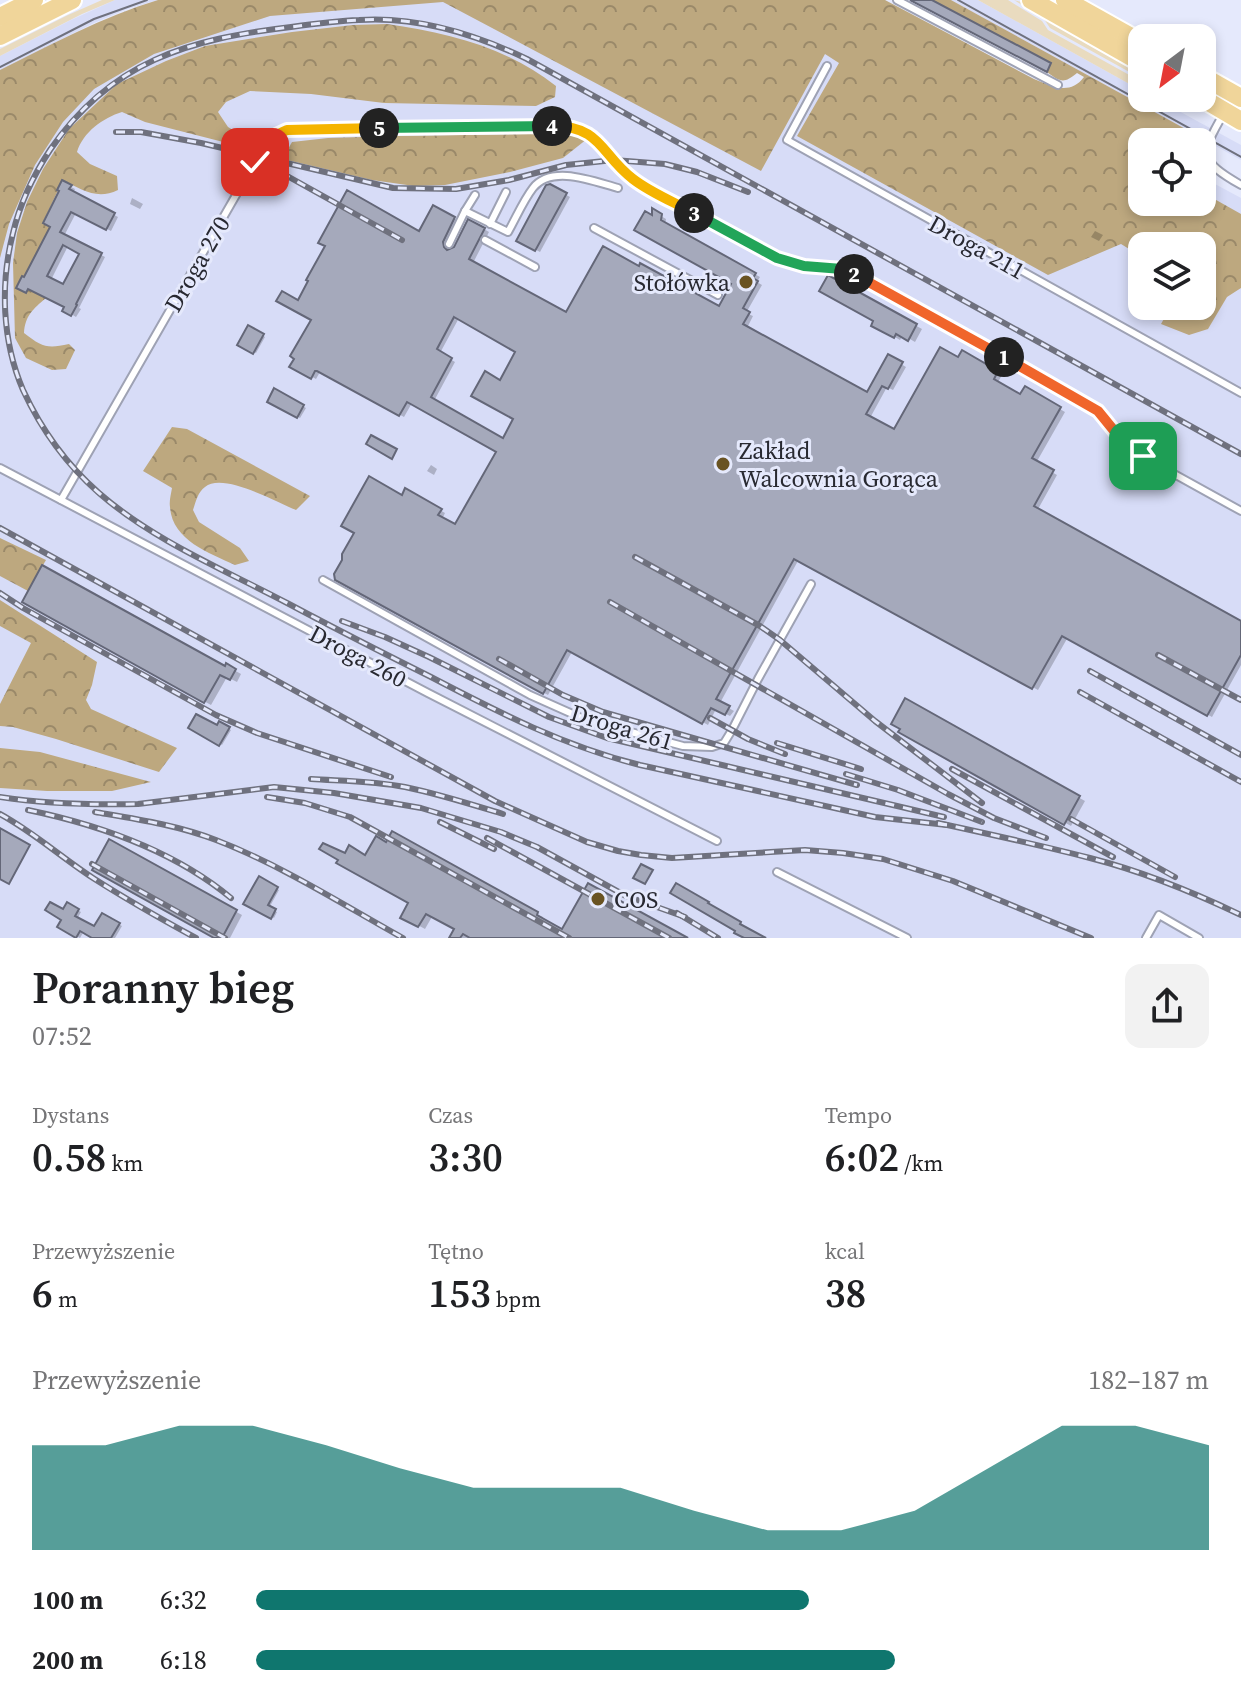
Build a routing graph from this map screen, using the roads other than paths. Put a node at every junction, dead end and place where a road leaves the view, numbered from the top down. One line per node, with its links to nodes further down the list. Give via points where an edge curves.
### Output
1 (34, 0): 6 (main road)
2 (72, 0): 8 (main road)
3 (897, 0): 12 (lane)
4 (1031, 0): 9 (main road)
5 (1065, 0): 7 (main road)
6 (0, 17)
7 (1128, 35)
8 (0, 36)
9 (1128, 55)
10 (827, 66): 26 (lane, Droga 211, via 787,140)
11 (1216, 84): 13 (main road)
12 (1058, 85)
13 (1241, 98)
14 (1233, 116): 15 (lane, via 1210,139 1208,159)
15 (1241, 185)
16 (618, 188): 20 (lane, via 566,175 550,177 535,185 508,232)
17 (506, 192): 20 (lane)
18 (475, 195): 19 (lane)
19 (465, 211): 20 (lane); 23 (lane)
20 (490, 224)
21 (594, 228): 25 (lane)
22 (485, 240): 24 (lane)
23 (449, 244)
24 (535, 267)
25 (718, 295)
26 (1241, 393)
27 (0, 468): 28 (lane, Droga 260)
28 (61, 500): 29 (lane, Droga 270, via 274,136 304,128 558,126 595,137 636,181 777,258 861,276 1098,411 1129,449); 32 (lane, Droga 260)
29 (1241, 511)
30 (323, 580): 31 (lane, Droga 261, via 530,695 586,720 683,746 712,747 724,743 732,730)
31 (811, 584)
32 (717, 841)
33 (777, 872): 34 (lane)
34 (907, 938)
35 (1146, 938): 36 (lane, via 1159,915)
36 (1199, 938)

